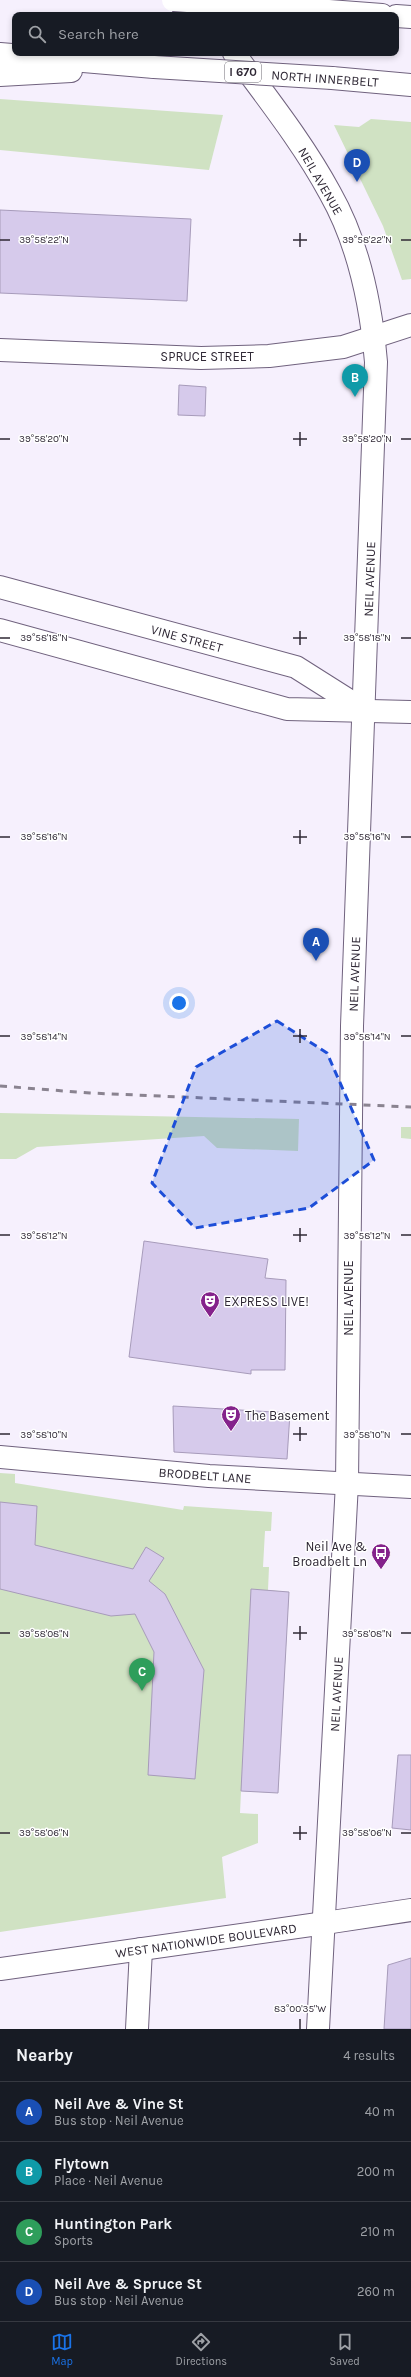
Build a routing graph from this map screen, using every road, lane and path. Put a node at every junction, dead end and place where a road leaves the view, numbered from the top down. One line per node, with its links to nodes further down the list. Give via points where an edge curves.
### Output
1 (173, 0): 4 (main road, bridge)
2 (195, 0): 3 (main road)
3 (204, 12)
4 (342, 12)
5 (399, 16): 6 (main road)
6 (411, 17)
7 (0, 54): 8 (main road, NORTH INNERBELT / I 670)
8 (12, 55)
9 (24, 56): 11 (main road, NORTH INNERBELT / I 670)
10 (236, 56): 15 (main road, NEIL AVENUE, via 290,129 330,193 343,220 364,282)
11 (154, 67): 12 (main road); 13 (main road, NORTH INNERBELT / I 670, bridge)
12 (0, 75)
13 (411, 85)
14 (411, 325): 15 (main road, SPRUCE STREET)
15 (374, 336): 16 (main road, SPRUCE STREET, via 343,347 270,356 200,358); 19 (main road, NEIL AVENUE, via 376,392)
16 (0, 350)
17 (0, 587): 19 (main road, VINE STREET, via 296,667)
18 (0, 630): 19 (main road, VINE STREET, via 287,709)
19 (364, 710): 20 (main road, VINE STREET); 22 (main road, NEIL AVENUE, via 352,1034)
20 (411, 712)
21 (0, 1457): 22 (main road, BRODBELT LANE, via 208,1476)
22 (347, 1483): 23 (main road, BRODBELT LANE); 25 (main road, NEIL AVENUE)
23 (411, 1487)
24 (411, 1910): 25 (main road, WEST NATIONWIDE BOULEVARD)
25 (325, 1923): 26 (main road, WEST NATIONWIDE BOULEVARD); 29 (main road, NEIL AVENUE)
26 (141, 1949): 27 (main road, WEST NATIONWIDE BOULEVARD); 28 (main road)
27 (0, 1969)
28 (137, 2029)
29 (318, 2029)

